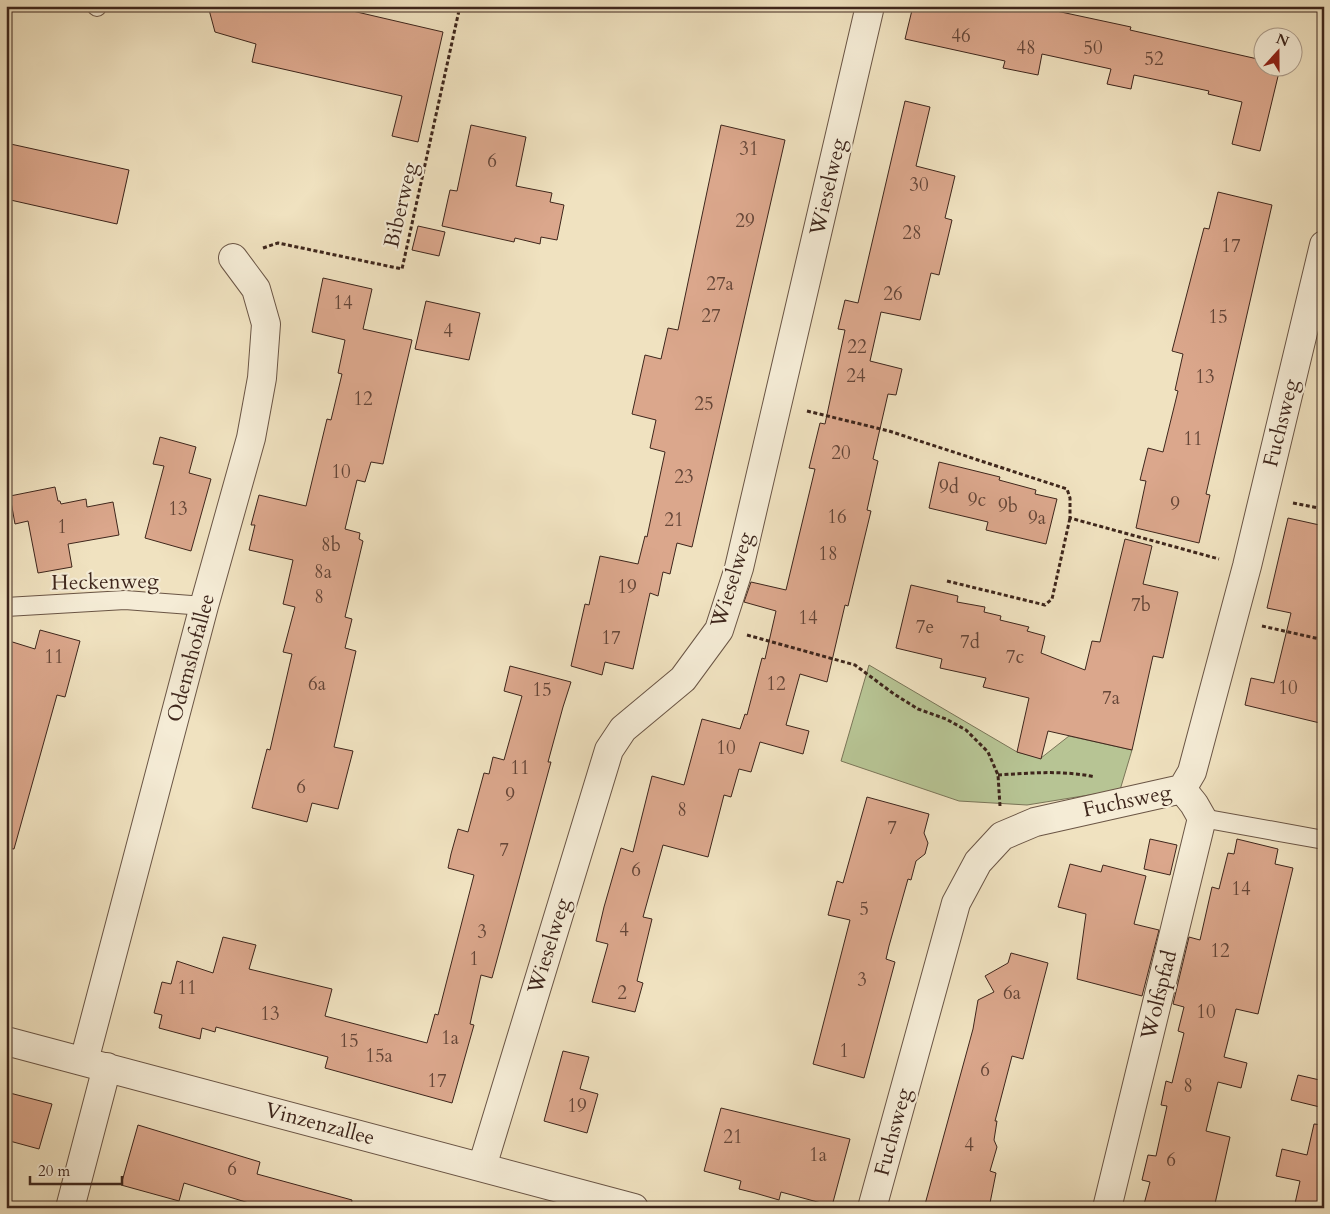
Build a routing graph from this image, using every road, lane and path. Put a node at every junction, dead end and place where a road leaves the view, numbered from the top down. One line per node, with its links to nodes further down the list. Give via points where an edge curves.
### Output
1 (460, 6): 4 (path, Biberweg, via 402,269 278,243)
2 (870, 6): 5 (street, Wieselweg)
3 (1324, 245): 7 (street, Fuchsweg)
4 (233, 258): 9 (street, Odemshofallee, via 256,289 266,324 262,378 251,438)
5 (777, 403): 6 (path, via 889,432 1067,489); 12 (street, Wieselweg, via 739,568)
6 (1070, 518): 7 (path); 8 (path, via 1052,599 1045,605)
7 (1247, 566): 11 (street, Fuchsweg)
8 (947, 581)
9 (204, 606): 10 (lane, Heckenweg, via 125,600); 21 (street, Odemshofallee)
10 (6, 607)
11 (1233, 619): 13 (path); 15 (street, Fuchsweg, via 1192,772)
12 (719, 630): 14 (path, via 758,637 855,665 918,709 966,730 988,752); 22 (street, Wieselweg, via 684,680 624,729 609,750)
13 (1324, 640)
14 (998, 775): 16 (path, via 1080,773 1102,778); 18 (path)
15 (1182, 789): 16 (street, Fuchsweg); 17 (street)
16 (1114, 803): 18 (street, Fuchsweg, via 1035,822)
17 (1202, 818): 19 (lane); 26 (street, Wolfspfad)
18 (1002, 836): 25 (street, Fuchsweg, via 978,862 956,903)
19 (1324, 840)
20 (6, 1041): 21 (street, Vinzenzallee)
21 (95, 1064): 22 (street, Vinzenzallee); 23 (street, Odemshofallee)
22 (482, 1167): 24 (street, Vinzenzallee)
23 (70, 1208)
24 (634, 1208)
25 (872, 1208)
26 (1107, 1208)

